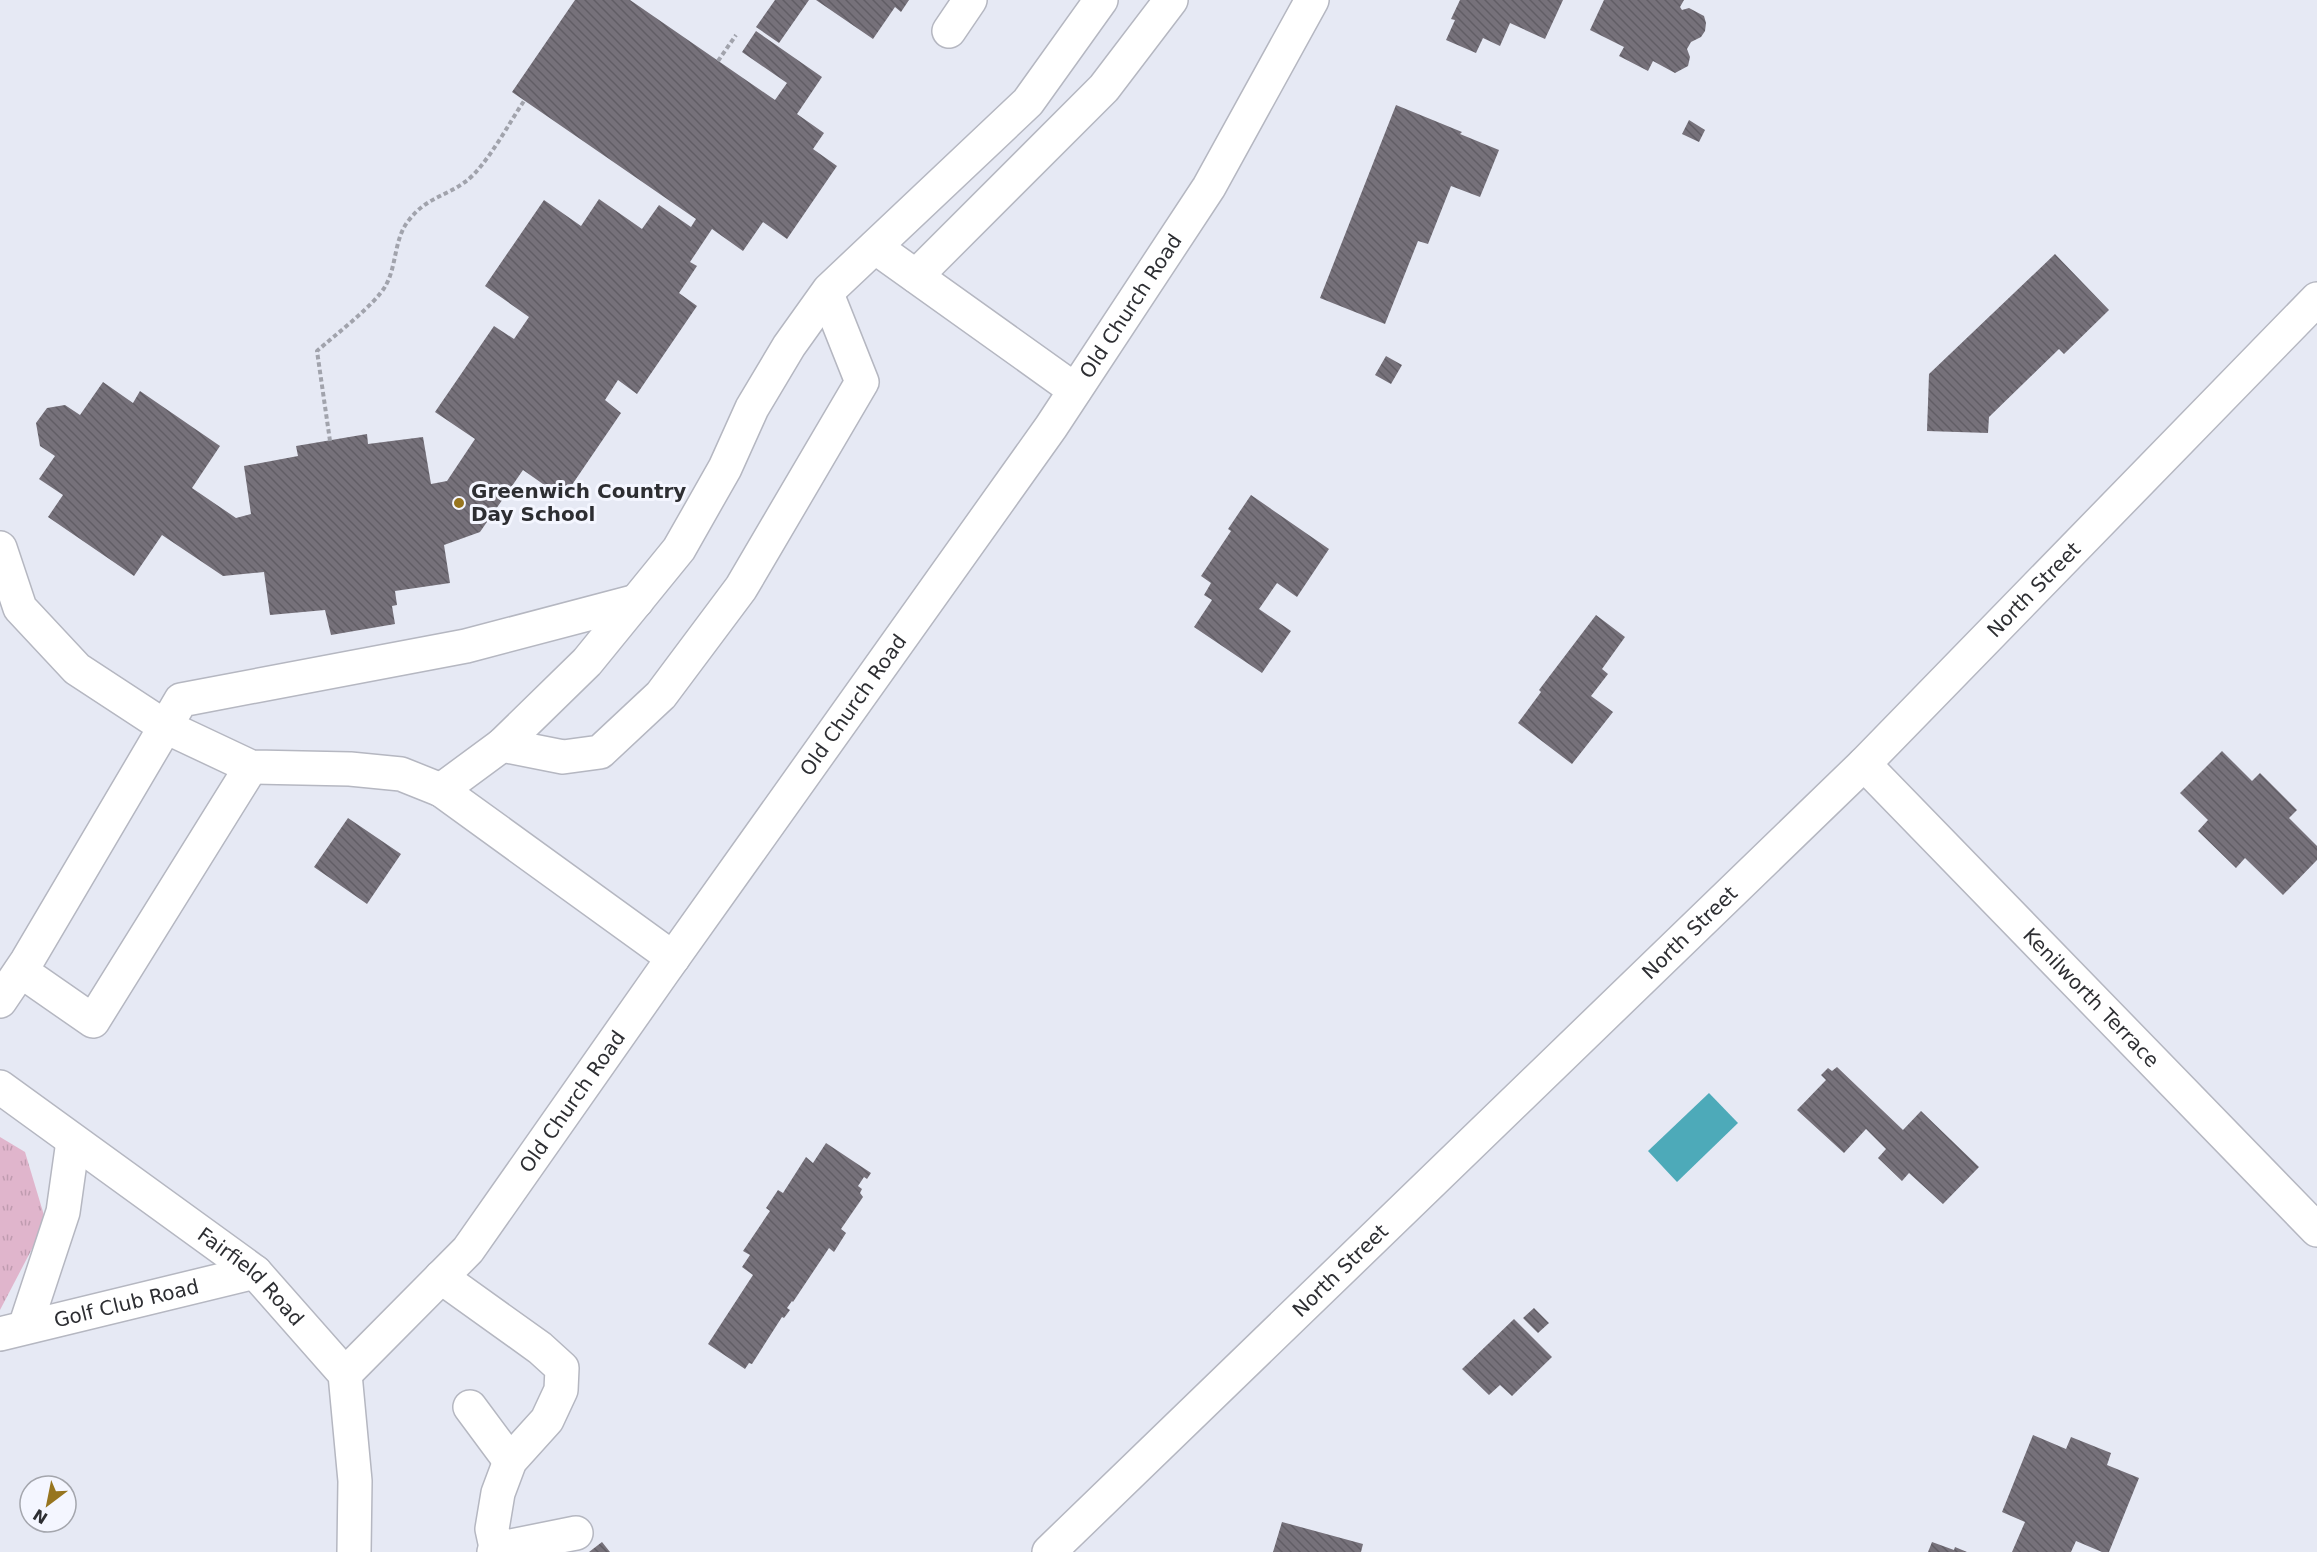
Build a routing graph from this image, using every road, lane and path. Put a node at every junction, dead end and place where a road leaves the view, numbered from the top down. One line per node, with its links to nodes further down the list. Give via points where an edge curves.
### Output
1 (970, 0): 5 (street)
2 (1101, 0): 9 (street, via 1028,102)
3 (1171, 0): 10 (street, via 1104,88)
4 (1312, 0): 13 (street, Old Church Road, via 1209,187)
5 (949, 31)
6 (736, 35): 7 (path)
7 (718, 61)
8 (524, 101): 14 (path, via 476,172 464,183 426,202 407,222 386,286 317,351)
9 (875, 246): 10 (street); 11 (street)
10 (916, 276): 13 (street)
11 (827, 294): 16 (street, via 789,346 752,408 725,468 679,549); 18 (street, via 862,382 741,588 661,695 600,752 563,757)
12 (2317, 299): 19 (street, North Street)
13 (1075, 390): 22 (street, Old Church Road)
14 (330, 441)
15 (0, 548): 17 (street, via 20,608 77,669)
16 (637, 601): 17 (street, via 466,646 181,700); 18 (street, via 587,662)
17 (164, 726): 20 (street); 23 (street)
18 (502, 745): 21 (street)
19 (1864, 764): 27 (street, Kenilworth Terrace); 37 (street, North Street)
20 (251, 767): 21 (street, via 400,774); 23 (street, via 93,1021)
21 (441, 790): 22 (street)
22 (673, 958): 29 (street, Old Church Road, via 468,1250)
23 (21, 970): 24 (street)
24 (0, 1001)
25 (0, 1087): 26 (street, Fairfield Road)
26 (73, 1141): 28 (street, Fairfield Road); 30 (street, via 63,1212)
27 (2317, 1230)
28 (255, 1272): 30 (street, Golf Club Road); 31 (street, Fairfield Road)
29 (441, 1277): 31 (street, Old Church Road); 33 (street, via 562,1368 561,1390 547,1420)
30 (13, 1330)
31 (345, 1374): 36 (street, via 355,1481)
32 (470, 1407): 33 (street)
33 (510, 1461): 35 (street, via 498,1493 492,1529)
34 (576, 1533): 35 (street)
35 (496, 1551)
36 (354, 1552)
37 (1049, 1552)

